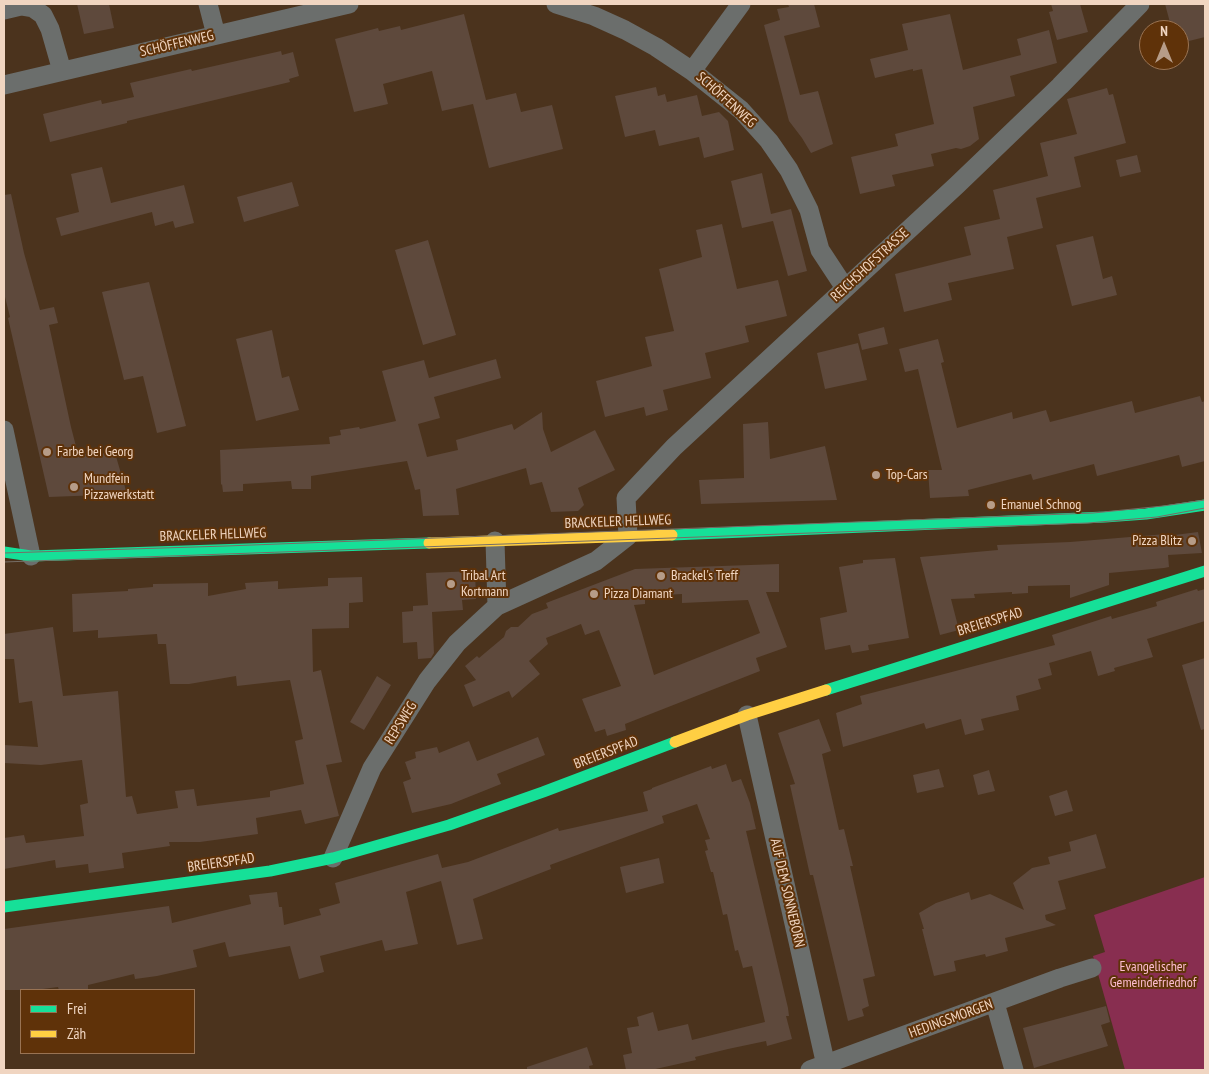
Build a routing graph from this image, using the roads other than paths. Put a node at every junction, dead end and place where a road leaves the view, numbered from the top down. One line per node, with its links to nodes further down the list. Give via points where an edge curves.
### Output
1 (208, 4): 7 (street)
2 (350, 4): 7 (street, SCHÖFFENWEG)
3 (556, 4): 9 (street, SCHÖFFENWEG, via 625,30)
4 (741, 4): 9 (street)
5 (1140, 4): 11 (street, REICHSHOFSTRASSE, via 964,179)
6 (4, 10): 8 (street, via 21,6 33,8 43,15)
7 (216, 35): 8 (street, SCHÖFFENWEG)
8 (62, 70): 10 (street, SCHÖFFENWEG)
9 (692, 70): 11 (street, SCHÖFFENWEG, via 741,110 769,141 801,192 820,250)
10 (4, 85)
11 (845, 288): 14 (street, REICHSHOFSTRASSE, via 680,441 626,498)
12 (4, 430): 17 (street)
13 (1205, 505): 14 (street, BRACKELER HELLWEG, via 1105,517)
14 (628, 536): 15 (street, BRACKELER HELLWEG); 20 (street, REPSWEG, via 596,561)
15 (495, 541): 17 (street, BRACKELER HELLWEG); 20 (street)
16 (4, 552): 17 (street, BRACKELER HELLWEG)
17 (31, 556): 18 (street, BRACKELER HELLWEG)
18 (4, 563)
19 (1205, 571): 21 (street, BREIERSPFAD)
20 (497, 606): 22 (street, REPSWEG, via 457,643 427,681 372,768)
21 (747, 715): 22 (street, BREIERSPFAD, via 449,825); 26 (street, AUF DEM SONNEBORN)
22 (333, 858): 23 (street, BREIERSPFAD, via 270,871)
23 (4, 907)
24 (1092, 968): 25 (street, HEDINGSMORGEN)
25 (995, 1003): 26 (street, HEDINGSMORGEN); 27 (street)
26 (821, 1068)
27 (1014, 1070)

